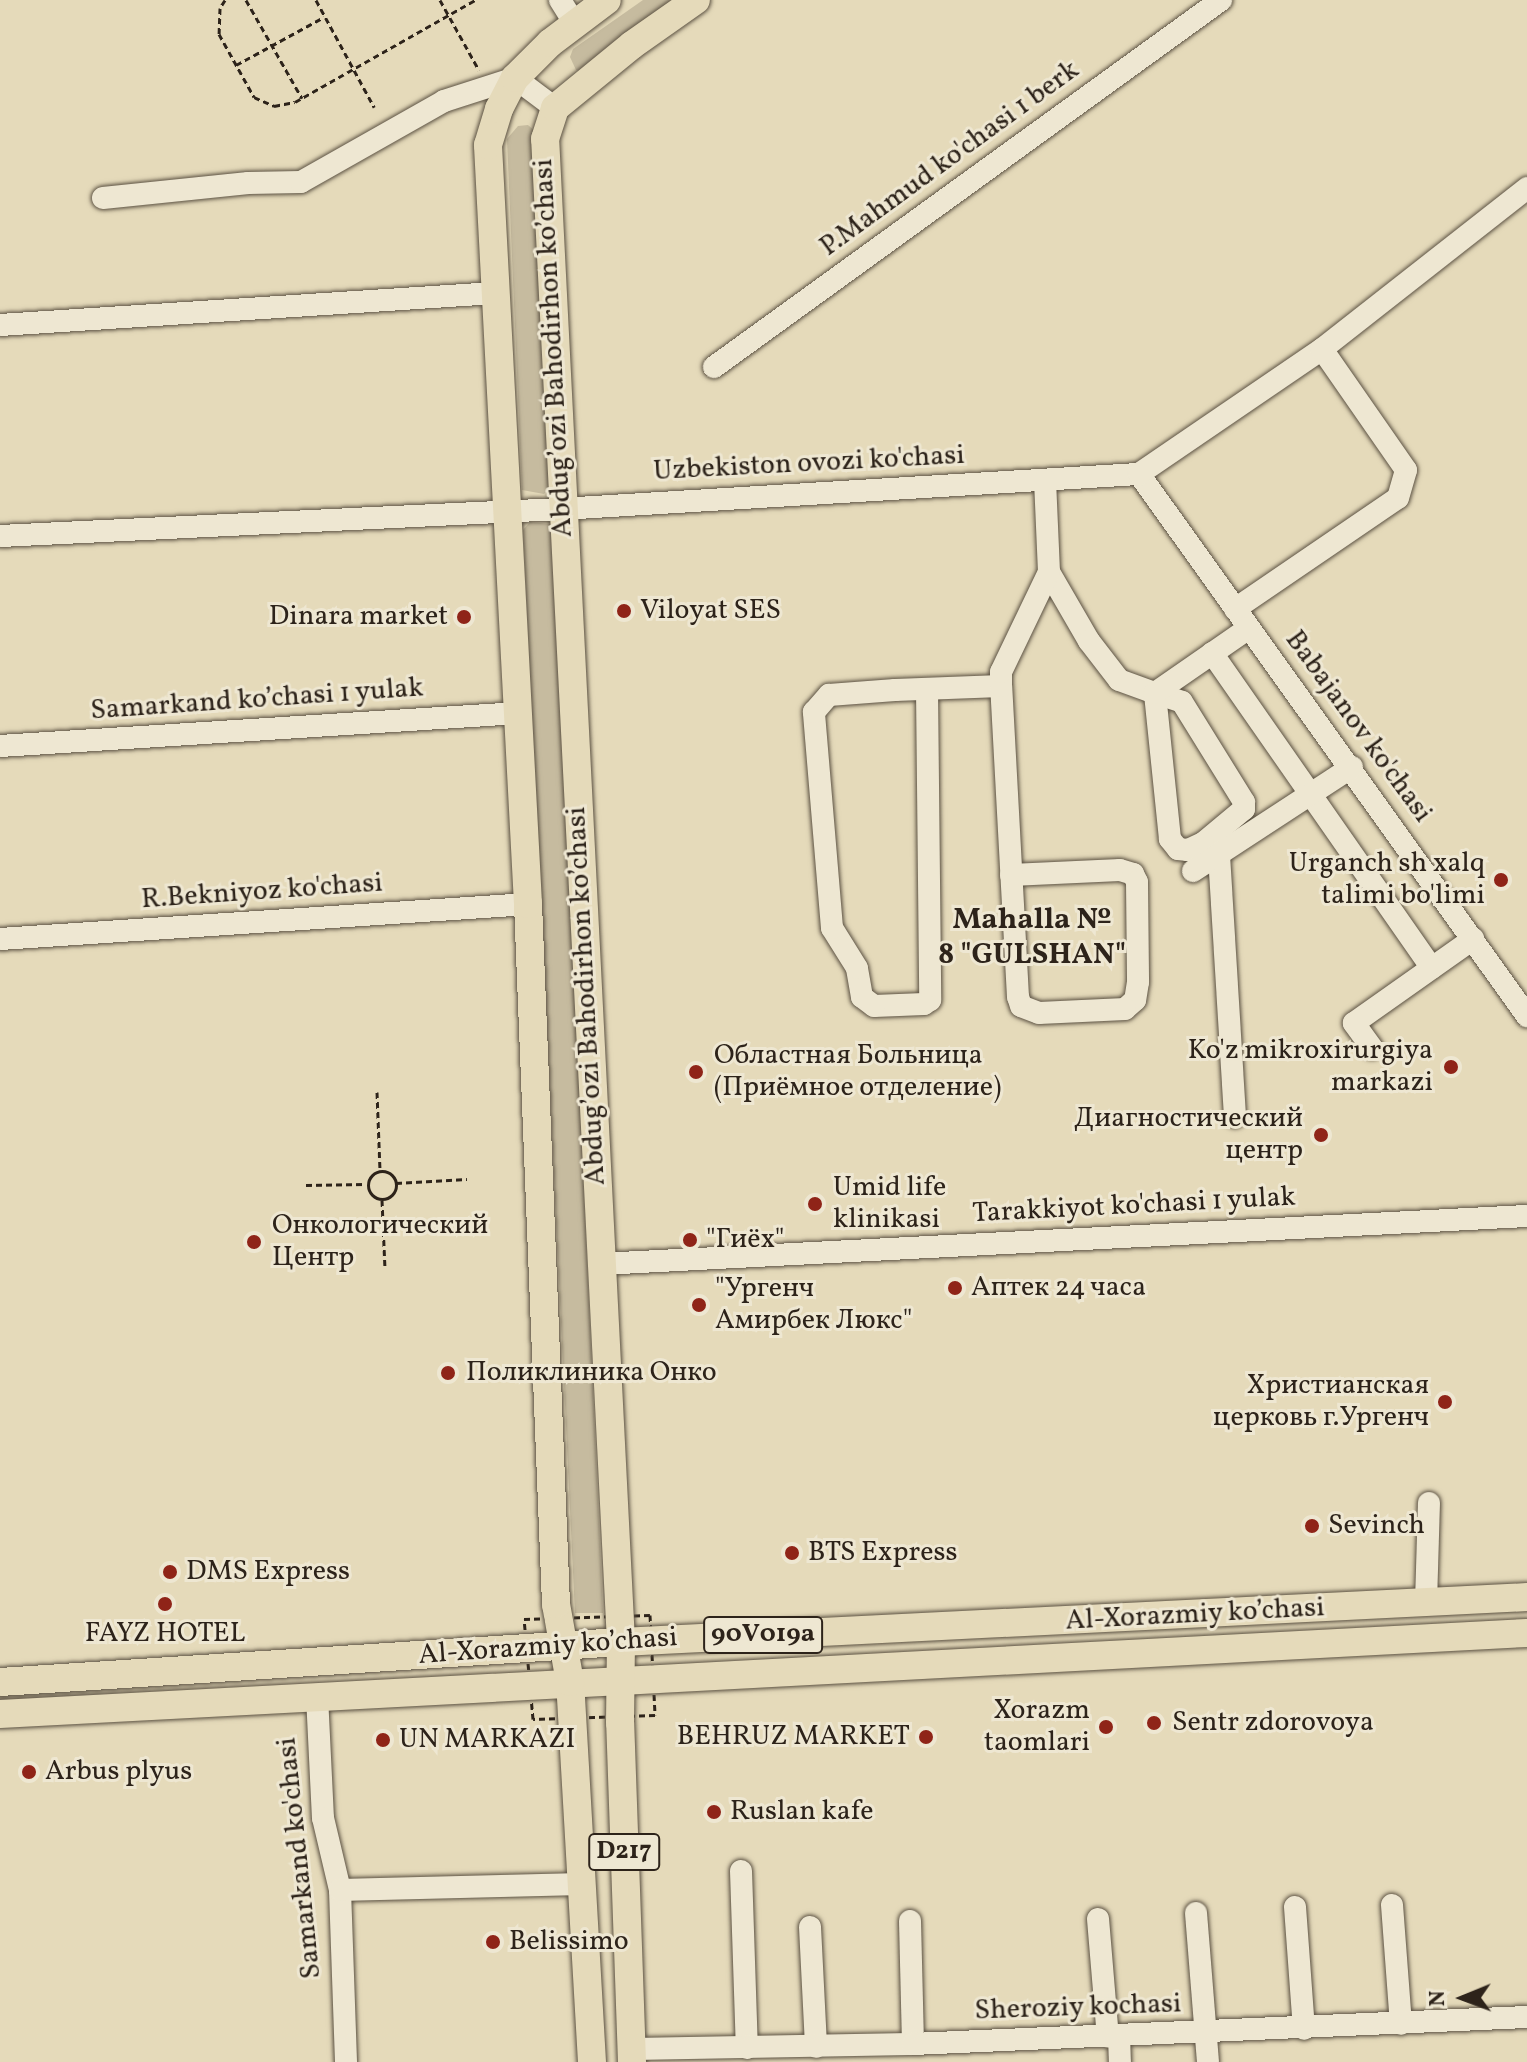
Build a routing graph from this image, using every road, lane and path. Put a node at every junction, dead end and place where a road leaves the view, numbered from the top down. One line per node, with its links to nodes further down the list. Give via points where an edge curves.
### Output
1 (225, 0): 14 (path, via 219,34)
2 (246, 0): 13 (path)
3 (316, 0): 11 (path)
4 (440, 0): 10 (path)
5 (475, 0): 10 (path)
6 (560, 0): 12 (street)
7 (607, 0): 12 (main road, Abdug’ozi Bahodirhon ko’chasi)
8 (696, 0): 19 (main road)
9 (1221, 0): 25 (street, P.Mahmud ko'chasi 1 berk)
10 (449, 15): 15 (path); 16 (path)
11 (325, 17): 13 (path); 15 (path)
12 (575, 24): 16 (main road, Abdug’ozi Bahodirhon ko’chasi)
13 (271, 46): 14 (path); 17 (path)
14 (236, 65): 17 (path, via 254,97 274,106)
15 (354, 69): 17 (path); 18 (path)
16 (502, 82): 19 (street); 21 (street, via 444,101 301,182); 22 (main road, Abdug’ozi Bahodirhon ko’chasi, via 488,145)
17 (302, 98)
18 (374, 107)
19 (555, 108): 28 (main road, Abdug’ozi Bahodirhon ko’chasi, via 545,139)
20 (1527, 188): 24 (street)
21 (103, 198)
22 (495, 293): 23 (street); 29 (main road, Abdug’ozi Bahodirhon ko’chasi)
23 (0, 325)
24 (1322, 349): 26 (street); 32 (street, via 1406,470 1398,498)
25 (714, 367)
26 (1139, 474): 27 (street, Uzbekiston ovozi ko'chasi); 32 (street, Babajanov ko'chasi)
27 (1045, 480): 28 (street, Uzbekiston ovozi ko'chasi); 31 (street)
28 (561, 509): 29 (street, Uzbekiston ovozi ko'chasi); 60 (main road, Abdug’ozi Bahodirhon ko’chasi)
29 (506, 512): 30 (street, Uzbekiston ovozi ko'chasi); 38 (main road, Abdug’ozi Bahodirhon ko’chasi)
30 (0, 536)
31 (1049, 572): 35 (street, via 1006,657); 37 (street, via 1119,680)
32 (1235, 609): 33 (street, Babajanov ko'chasi)
33 (1249, 628): 34 (street); 40 (street, Babajanov ko'chasi)
34 (1212, 653): 37 (street); 41 (street)
35 (1001, 686): 36 (street); 44 (street)
36 (927, 689): 36 (street, via 930,1000 874,1006 862,997 857,968 832,928 814,712 829,695)
37 (1155, 693): 37 (street, via 1171,846 1188,850 1230,823 1244,802 1182,702)
38 (519, 713): 39 (street, Samarkand ko’chasi 1 yulak); 45 (main road, Abdug’ozi Bahodirhon ko’chasi)
39 (0, 746)
40 (1352, 767): 41 (street); 47 (street, Babajanov ko'chasi)
41 (1310, 796): 42 (street); 48 (street)
42 (1219, 855): 43 (street); 52 (street)
43 (1193, 871)
44 (1011, 875): 44 (street, via 1120,870 1133,874 1135,1000 1125,1009 1039,1013 1021,1006)
45 (528, 904): 46 (street, R.Bekniyoz ko'chasi); 66 (main road, Abdug’ozi Bahodirhon ko’chasi)
46 (0, 939)
47 (1473, 939): 48 (street); 49 (street, Babajanov ko'chasi)
48 (1432, 968): 50 (street, via 1354,1023)
49 (1527, 1016)
50 (1372, 1048)
51 (377, 1092): 53 (path)
52 (1235, 1117)
53 (380, 1170): 55 (path); 56 (path)
54 (467, 1179): 55 (path)
55 (396, 1183): 58 (path, via 394,1192)
56 (368, 1184): 57 (path); 58 (path, via 370,1193)
57 (306, 1185)
58 (382, 1199): 61 (path)
59 (1527, 1216): 60 (street, Tarakkiyot ko'chasi 1 yulak)
60 (601, 1264): 68 (main road, Abdug’ozi Bahodirhon ko’chasi)
61 (385, 1268)
62 (1429, 1503): 64 (street)
63 (1527, 1597): 64 (main road, Al-Xorazmiy ko’chasi / 90V019a)
64 (1426, 1603): 68 (main road, Al-Xorazmiy ko’chasi / 90V019a)
65 (650, 1615): 68 (path)
66 (558, 1618): 67 (path); 68 (path); 70 (main road, Abdug’ozi Bahodirhon ko’chasi)
67 (524, 1619)
68 (620, 1629): 70 (main road, Al-Xorazmiy ko’chasi / 90V019a); 71 (main road, Abdug’ozi Bahodirhon ko’chasi / D217)
69 (1527, 1633): 71 (main road, Al-Xorazmiy ko’chasi / 90V019a)
70 (566, 1646): 72 (main road, Al-Xorazmiy ko’chasi / 90V019a); 73 (main road, Abdug’ozi Bahodirhon ko’chasi / D217)
71 (620, 1679): 73 (main road, Al-Xorazmiy ko’chasi / 90V019a); 93 (main road, Abdug’ozi Bahodirhon ko’chasi / D217)
72 (0, 1682)
73 (570, 1682): 74 (main road, Al-Xorazmiy ko’chasi / 90V019a); 77 (main road, Abdug’ozi Bahodirhon ko’chasi / D217)
74 (317, 1696): 75 (main road, Al-Xorazmiy ko’chasi / 90V019a); 78 (street, Samarkand ko'chasi, via 323,1818)
75 (0, 1714)
76 (741, 1871): 92 (street)
77 (581, 1884): 78 (street); 95 (main road, Abdug’ozi Bahodirhon ko’chasi / D217)
78 (340, 1890): 94 (street, Samarkand ko'chasi)
79 (1392, 1905): 86 (street)
80 (1295, 1907): 87 (street)
81 (1196, 1913): 88 (street)
82 (1098, 1919): 89 (street)
83 (910, 1921): 90 (street)
84 (810, 1927): 91 (street)
85 (1527, 2017): 86 (street, Sheroziy kochasi)
86 (1401, 2024): 87 (street, Sheroziy kochasi)
87 (1304, 2029): 88 (street, Sheroziy kochasi)
88 (1208, 2033): 89 (street, Sheroziy kochasi); 97 (street)
89 (1113, 2036): 90 (street, Sheroziy kochasi); 96 (street)
90 (913, 2044): 91 (street, Sheroziy kochasi)
91 (816, 2047): 92 (street, Sheroziy kochasi)
92 (747, 2048): 93 (street, Sheroziy kochasi)
93 (631, 2056)
94 (346, 2062)
95 (592, 2062)
96 (1120, 2062)
97 (1208, 2062)

